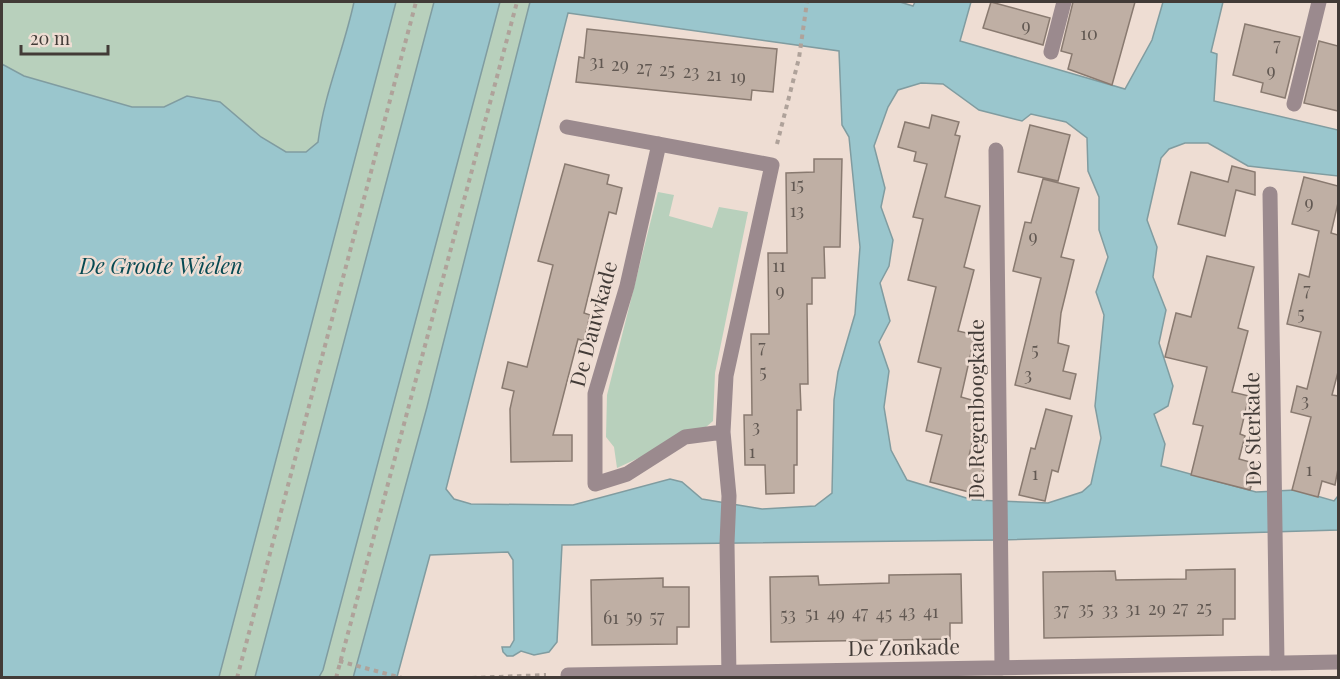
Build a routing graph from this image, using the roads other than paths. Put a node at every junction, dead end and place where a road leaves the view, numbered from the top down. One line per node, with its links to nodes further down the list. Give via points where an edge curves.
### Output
1 (1064, 2): 3 (street)
2 (1319, 2): 4 (street)
3 (1051, 52)
4 (1294, 104)
5 (567, 127): 6 (street)
6 (659, 144): 9 (street, via 772,165 726,376); 9 (street, De Dauwkade, via 627,286 595,394 595,484 627,474 685,437)
7 (996, 150): 12 (street, De Regenboogkade)
8 (1270, 194): 11 (street, De Sterkade)
9 (723, 432): 15 (street, via 729,496)
10 (1338, 662): 11 (street, De Zonkade)
11 (1277, 663): 13 (street, De Zonkade)
12 (1002, 668): 13 (street, De Zonkade); 15 (street, De Zonkade)
13 (1080, 672)
14 (568, 675): 15 (street, De Zonkade)
15 (729, 675)

